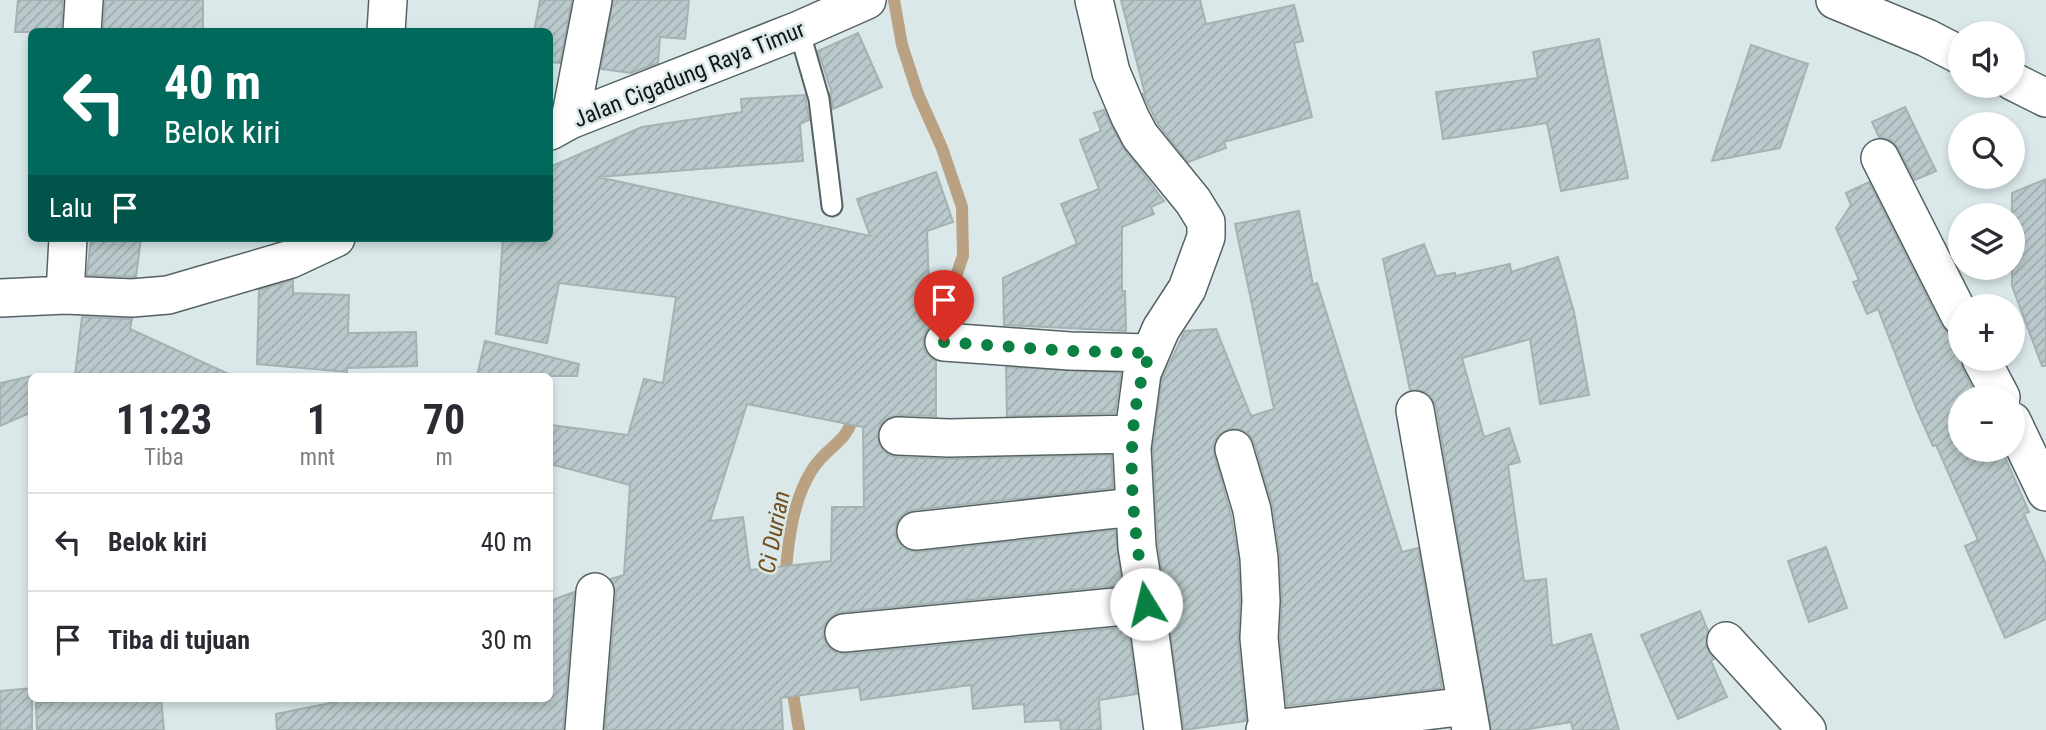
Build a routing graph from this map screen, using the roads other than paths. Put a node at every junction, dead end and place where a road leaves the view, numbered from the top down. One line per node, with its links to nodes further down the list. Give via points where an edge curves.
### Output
1 (84, 0): 8 (street)
2 (388, 0): 9 (street)
3 (593, 0): 13 (street)
4 (867, 0): 7 (street, Jalan Cigadung Raya Timur)
5 (1094, 0): 22 (street, via 1111,72 1129,117 1206,222 1206,237 1187,289)
6 (1835, 0): 10 (street)
7 (817, 16): 13 (street, Jalan Cigadung Raya Timur); 15 (lane, via 820,99)
8 (82, 28)
9 (386, 28)
10 (1948, 49)
11 (2025, 88): 12 (street)
12 (2046, 98)
13 (560, 126)
14 (1880, 158): 18 (street)
15 (832, 205)
16 (68, 242): 19 (street)
17 (327, 242): 19 (street, via 291,259 168,295)
18 (1949, 294)
19 (65, 295): 20 (street)
20 (0, 298)
21 (944, 342): 22 (street)
22 (1150, 353): 24 (street, via 1142,373)
23 (1415, 410): 35 (street)
24 (1133, 434): 25 (street); 29 (street)
25 (898, 436)
26 (2025, 448): 28 (street)
27 (1234, 449): 38 (street, via 1252,510 1259,558)
28 (2046, 492)
29 (1134, 507): 30 (street); 32 (street)
30 (916, 531)
31 (595, 592): 36 (street)
32 (1146, 604): 33 (street); 37 (street)
33 (844, 633)
34 (1726, 642): 39 (street)
35 (1469, 718): 38 (street)
36 (583, 730)
37 (1163, 730)
38 (1266, 730)
39 (1807, 730)

